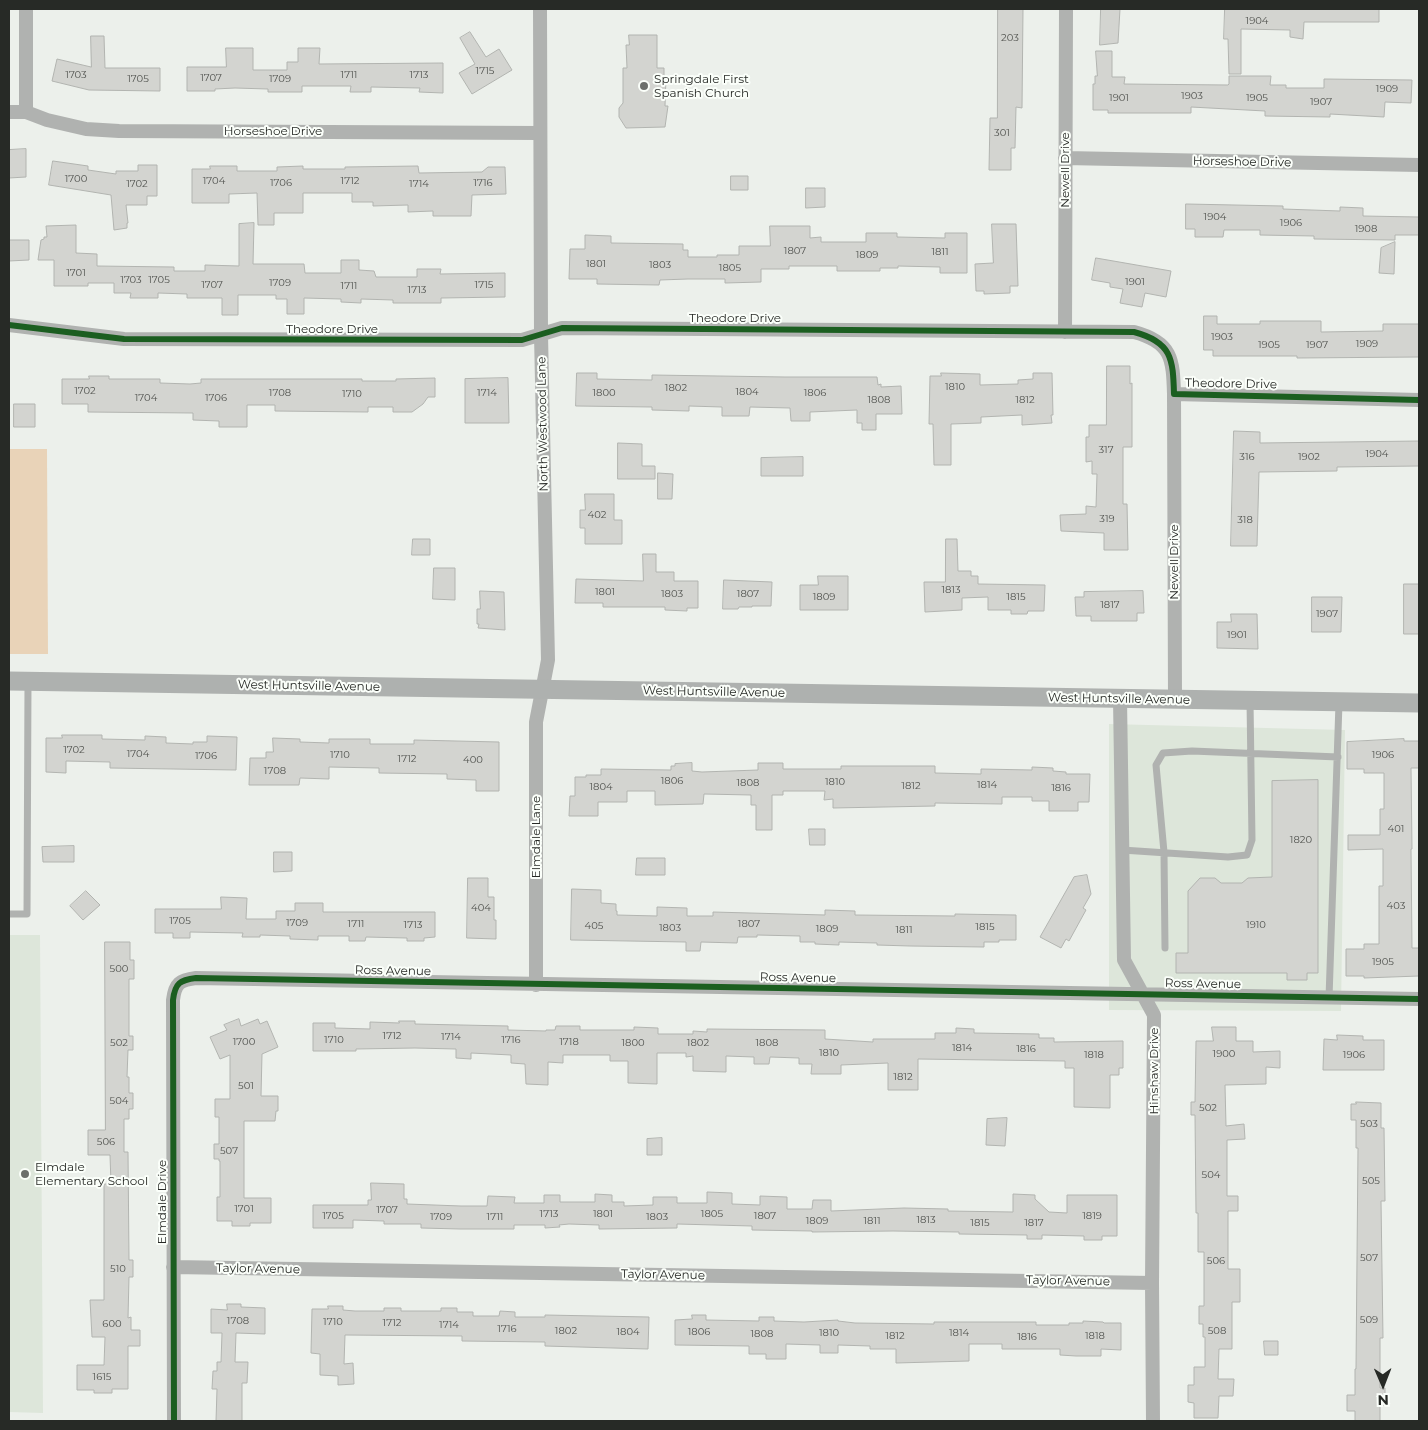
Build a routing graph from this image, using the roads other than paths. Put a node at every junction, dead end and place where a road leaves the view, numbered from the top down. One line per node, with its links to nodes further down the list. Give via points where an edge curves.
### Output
1 (26, 9): 5 (street)
2 (540, 9): 6 (street, North Westwood Lane)
3 (1066, 9): 7 (street, Newell Drive)
4 (9, 112): 5 (street, Horseshoe Drive)
5 (26, 112): 6 (street, Horseshoe Drive, via 86,129 120,131)
6 (539, 132): 11 (street, North Westwood Lane)
7 (1065, 158): 8 (street, Horseshoe Drive); 10 (street, Newell Drive)
8 (1419, 165)
9 (9, 325): 11 (street, Theodore Drive, via 124,339 522,340)
10 (1065, 332): 11 (street, Theodore Drive, via 562,328); 12 (street, Theodore Drive, via 1134,332 1160,342 1170,354)
11 (541, 335): 16 (street, North Westwood Lane, via 548,660)
12 (1174, 394): 13 (street, Theodore Drive); 18 (street, Newell Drive)
13 (1419, 400)
14 (9, 681): 15 (main road, West Huntsville Avenue)
15 (28, 682): 16 (main road, West Huntsville Avenue); 26 (lane, via 27,914)
16 (542, 690): 17 (main road, West Huntsville Avenue); 29 (street, Elmdale Lane, via 536,722)
17 (1120, 699): 18 (main road, West Huntsville Avenue); 24 (street, Hinshaw Drive)
18 (1175, 699): 19 (main road, West Huntsville Avenue)
19 (1250, 701): 20 (main road, West Huntsville Avenue); 22 (lane)
20 (1339, 702): 21 (main road, West Huntsville Avenue); 23 (lane)
21 (1419, 703)
22 (1251, 754): 23 (lane); 25 (lane, via 1252,840 1248,855 1228,857); 25 (lane, via 1162,753 1156,765)
23 (1338, 757): 31 (lane)
24 (1122, 850): 25 (lane); 30 (street, Hinshaw Drive, via 1124,960)
25 (1164, 852): 27 (lane)
26 (9, 914)
27 (1165, 948)
28 (178, 984): 29 (street, Ross Avenue, via 185,979 196,978); 33 (street, Elmdale Drive, via 173,1000)
29 (536, 985): 30 (street, Ross Avenue)
30 (1143, 995): 31 (street, Ross Avenue); 34 (street, Hinshaw Drive, via 1154,1015)
31 (1330, 998): 32 (street, Ross Avenue)
32 (1419, 999)
33 (174, 1267): 34 (street, Taylor Avenue); 35 (street, Elmdale Drive)
34 (1152, 1282): 36 (street, Hinshaw Drive)
35 (174, 1421)
36 (1153, 1421)

